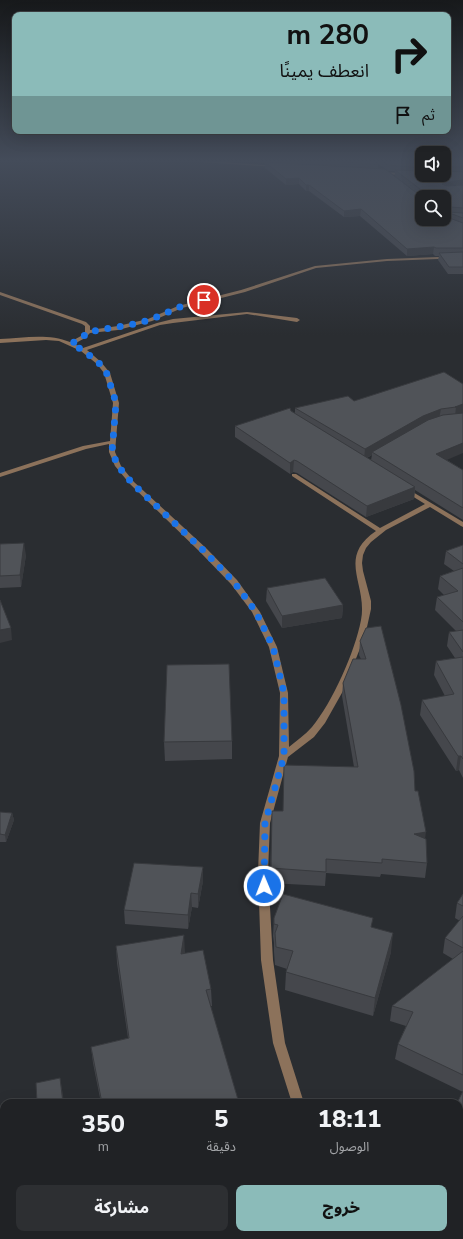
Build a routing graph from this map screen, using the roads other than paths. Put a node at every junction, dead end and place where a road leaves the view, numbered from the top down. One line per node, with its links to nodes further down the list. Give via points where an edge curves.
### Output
1 (463, 257): 4 (street, via 387,260 315,267 243,291 180,307 150,320)
2 (0, 293): 4 (street, via 84,323)
3 (298, 320): 7 (street, via 247,313 173,321)
4 (88, 332): 6 (street)
5 (0, 340): 6 (street, via 46,338)
6 (71, 344): 7 (street)
7 (83, 350): 8 (street, via 99,363 107,374 116,403)
8 (113, 442): 9 (street, via 85,446); 15 (street, via 112,452 118,466 132,483 234,582 256,612 273,647 284,693)
9 (0, 475)
10 (294, 475): 14 (street)
11 (397, 484): 12 (street)
12 (430, 505): 13 (street); 14 (street)
13 (463, 525)
14 (380, 532): 15 (street, via 370,538 362,548 358,561 368,608 351,662 329,710 314,731)
15 (284, 756): 16 (street, via 265,823 263,879 267,960 279,1043)
16 (297, 1099)

